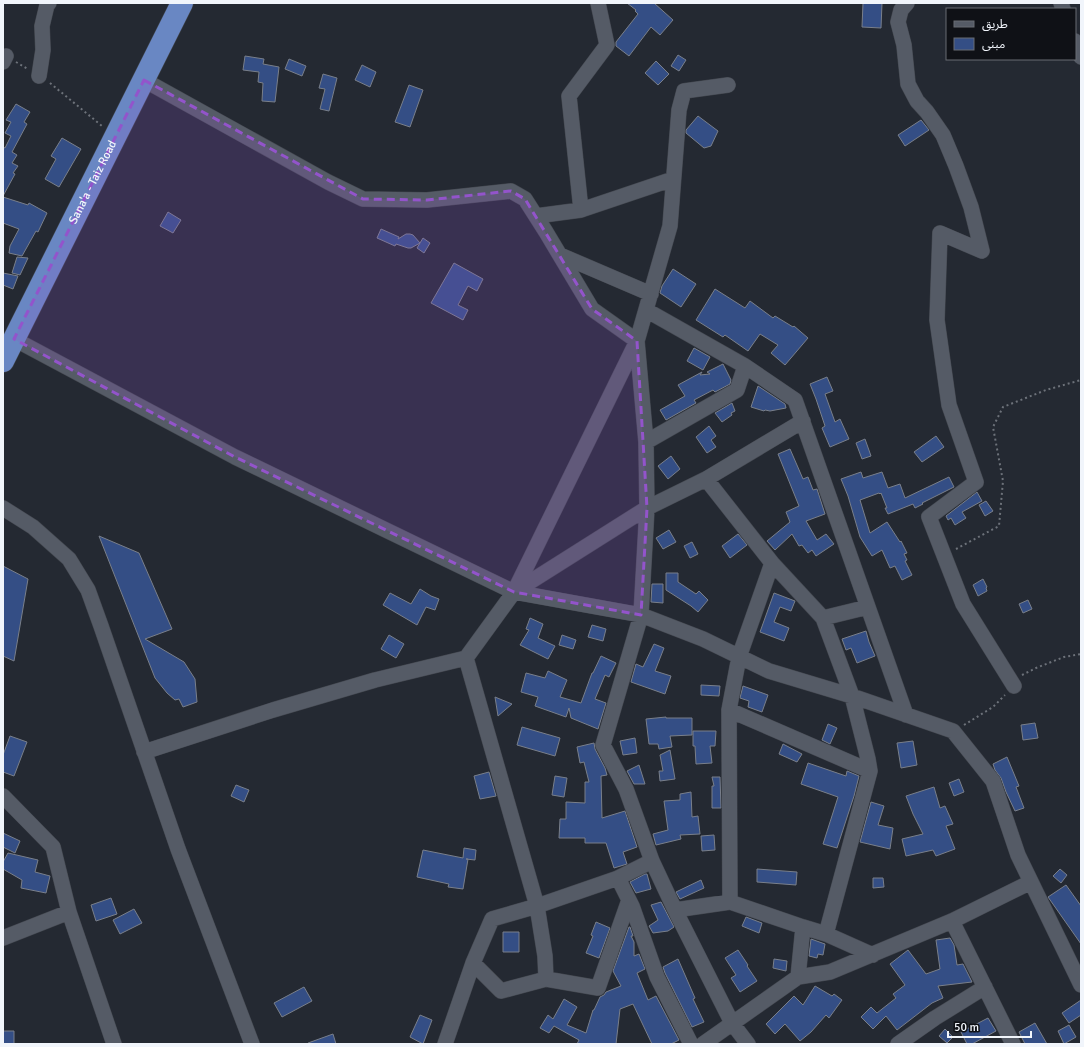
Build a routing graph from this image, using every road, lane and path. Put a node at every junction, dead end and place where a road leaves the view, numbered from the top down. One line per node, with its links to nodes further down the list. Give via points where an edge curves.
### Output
1 (49, 3): 8 (street, via 42,26 44,50)
2 (182, 3): 9 (highway, Sana'a - Taiz Road)
3 (598, 3): 13 (street, via 608,45 569,96)
4 (907, 3): 28 (street, via 901,10 898,22 904,45 908,84 917,102 943,135 971,207 982,251 940,233 937,320 949,405 976,482 929,518)
5 (1076, 44): 6 (street)
6 (1081, 57)
7 (5, 59): 8 (path)
8 (39, 76): 11 (path)
9 (144, 80): 11 (highway, Sana'a - Taiz Road); 14 (street, via 362,199 426,200 511,191 525,199)
10 (728, 85): 12 (street, via 684,91 679,110)
11 (115, 137): 18 (highway, Sana'a - Taiz Road)
12 (673, 179): 13 (street); 16 (street, via 670,226)
13 (581, 210): 14 (street)
14 (536, 216): 15 (street)
15 (560, 255): 16 (street); 19 (street, via 592,309)
16 (651, 294): 17 (street)
17 (646, 310): 19 (street); 21 (street)
18 (14, 339): 20 (highway, Sana'a - Taiz Road); 30 (street, via 234,457)
19 (637, 341): 24 (street); 30 (street)
20 (3, 362)
21 (745, 366): 23 (street, via 795,400); 24 (street, via 737,390)
22 (1081, 380): 28 (path, via 1003,407 993,427 1002,481 999,526)
23 (802, 421): 25 (street); 31 (street)
24 (646, 442): 27 (street)
25 (706, 478): 27 (street); 29 (street)
26 (3, 508): 40 (street, via 33,527 69,559 88,590)
27 (647, 508): 30 (street); 32 (street)
28 (944, 555): 36 (street, via 964,604)
29 (772, 563): 33 (street); 34 (street)
30 (514, 592): 32 (street); 35 (street)
31 (868, 607): 33 (street); 39 (street)
32 (641, 615): 34 (street, via 703,639); 43 (street, via 603,745 626,789)
33 (823, 618): 37 (street)
34 (739, 657): 37 (street, via 769,672); 38 (street)
35 (466, 658): 40 (street, via 375,680); 48 (street)
36 (1014, 686)
37 (852, 696): 39 (street); 41 (street)
38 (729, 710): 41 (street); 47 (street)
39 (906, 715): 45 (street, via 953,731 993,781 1018,855)
40 (144, 752): 63 (street)
41 (870, 771): 53 (street)
42 (3, 796): 50 (street, via 53,847)
43 (652, 861): 44 (street); 49 (street)
44 (618, 878): 46 (street); 48 (street)
45 (1031, 882): 51 (street); 59 (street)
46 (630, 900): 58 (street, via 598,988); 65 (street, via 657,977)
47 (730, 902): 49 (street); 52 (street)
48 (538, 906): 56 (street, via 492,919); 58 (street)
49 (675, 910): 61 (street)
50 (69, 912): 54 (street); 62 (street)
51 (952, 921): 55 (street); 60 (street)
52 (803, 927): 53 (street); 57 (street)
53 (826, 934): 55 (street)
54 (3, 938)
55 (873, 955): 57 (street, via 830,972)
56 (473, 963): 58 (street, via 501,991); 64 (street)
57 (798, 977): 61 (street)
58 (546, 979)
59 (1081, 985)
60 (984, 987): 68 (street); 69 (street)
61 (732, 1023): 66 (street); 67 (street)
62 (114, 1044)
63 (252, 1044)
64 (445, 1044)
65 (691, 1044)
66 (703, 1044)
67 (748, 1044)
68 (898, 1044)
69 (1013, 1044)

